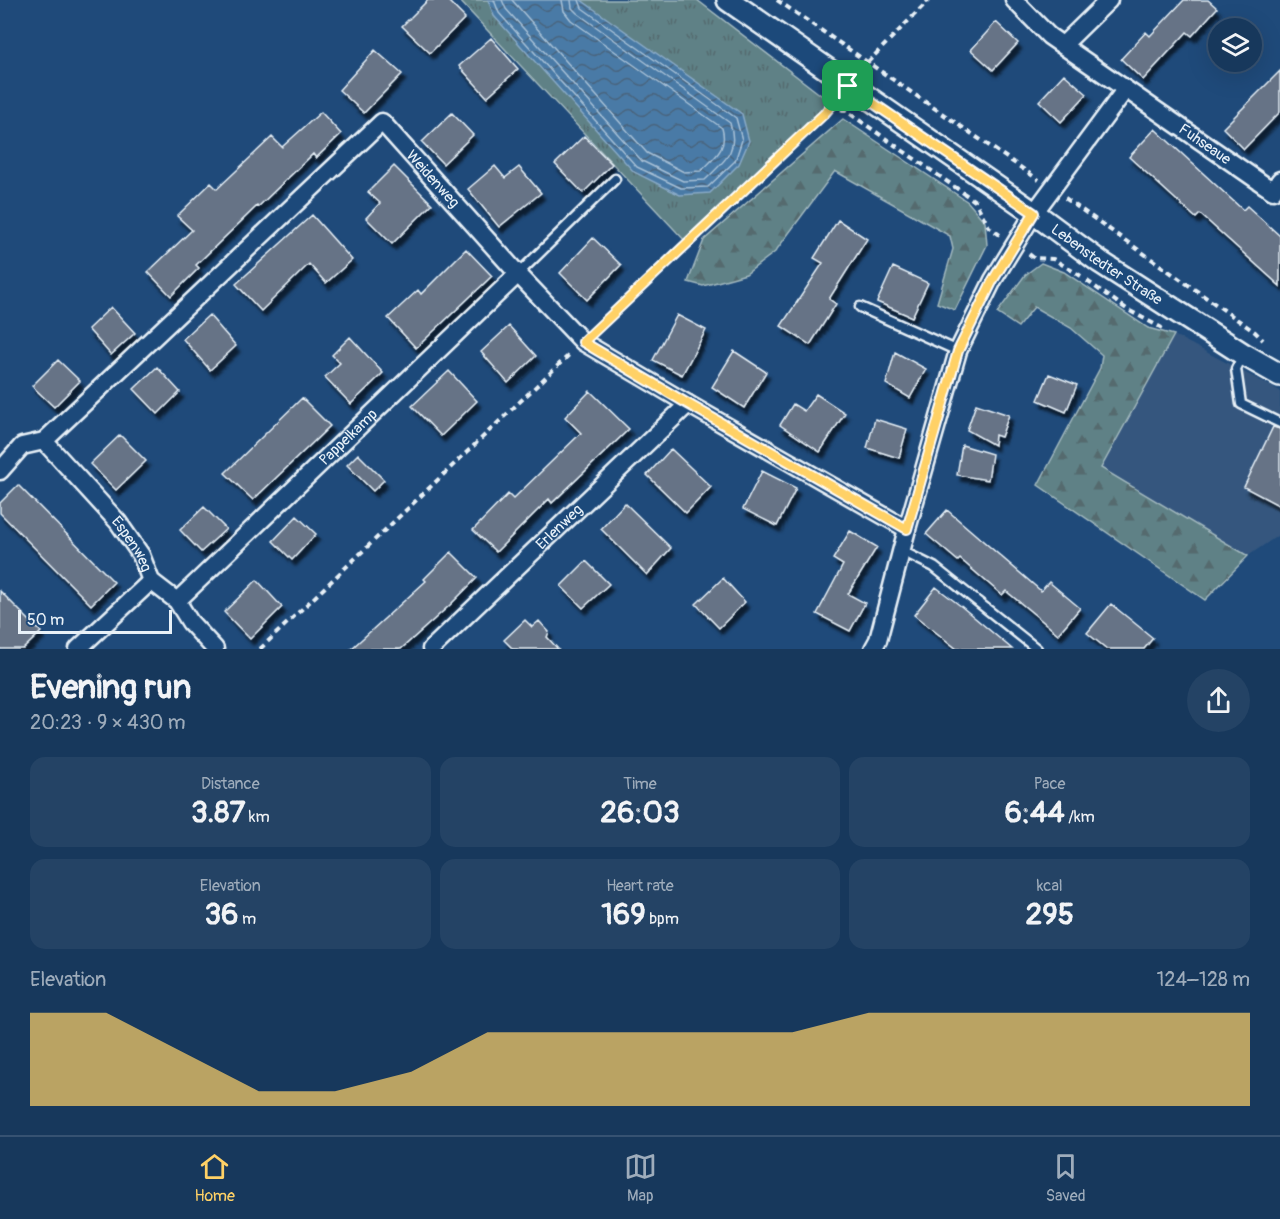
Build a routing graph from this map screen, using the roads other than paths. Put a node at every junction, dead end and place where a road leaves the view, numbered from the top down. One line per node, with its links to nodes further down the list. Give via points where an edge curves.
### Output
1 (728, 0): 8 (street, Lebenstedter Straße)
2 (1014, 0): 4 (street, Fuhseaue)
3 (1109, 0): 4 (street)
4 (1063, 45): 5 (street, Fuhseaue)
5 (1125, 90): 7 (street, Fuhseaue, via 1273,191); 8 (street)
6 (615, 179): 9 (lane)
7 (1280, 180)
8 (1034, 213): 11 (street, via 993,280); 12 (street, Lebenstedter Straße, via 1100,262)
9 (518, 274): 14 (street, Weidenweg, via 583,342); 16 (street, Weidenweg, via 382,122); 21 (street, Pappelkamp)
10 (860, 307): 11 (lane)
11 (958, 351): 18 (street)
12 (1243, 354): 13 (street, Lebenstedter Straße); 15 (lane, via 1236,369 1241,404)
13 (1280, 375)
14 (688, 404): 18 (street, Weidenweg); 24 (street, Erlenweg)
15 (1280, 423)
16 (44, 441): 17 (street, Weidenweg, via 22,446); 20 (street, Espenweg, via 118,522 141,555)
17 (0, 471)
18 (907, 529): 19 (street)
19 (902, 550): 25 (street); 26 (lane, via 933,567)
20 (151, 581): 21 (street, Espenweg); 22 (street)
21 (177, 601): 23 (street, Espenweg)
22 (78, 649)
23 (214, 649)
24 (431, 649)
25 (873, 649)
26 (1037, 649)

